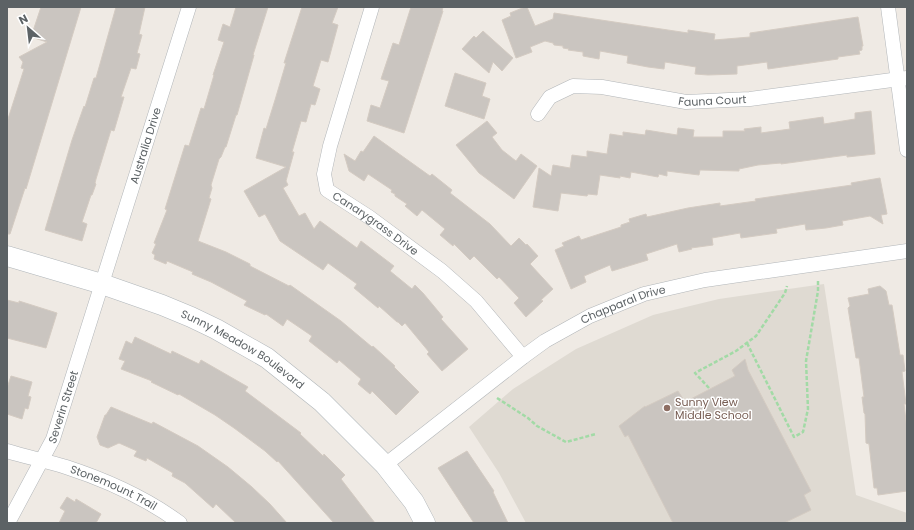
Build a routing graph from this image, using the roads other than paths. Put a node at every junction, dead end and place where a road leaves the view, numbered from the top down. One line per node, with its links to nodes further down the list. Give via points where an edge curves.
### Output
1 (189, 7): 9 (street, Australia Drive)
2 (372, 7): 10 (street, Canarygrass Drive, via 330,146 324,174 327,190 369,217 442,271 476,301)
3 (888, 7): 4 (street)
4 (902, 79): 5 (street, Fauna Court, via 750,99 686,102 602,87 573,86 550,97); 6 (street)
5 (538, 114)
6 (907, 150)
7 (907, 251): 10 (street, Chapparal Drive, via 705,280 644,294 590,316 545,341)
8 (7, 256): 9 (street, Sunny Meadow Boulevard)
9 (102, 284): 12 (street, Severin Street, via 53,439); 13 (street, Sunny Meadow Boulevard, via 191,317 267,358 322,402)
10 (523, 358): 13 (street, Chapparal Drive)
11 (7, 451): 12 (street, Stonemount Trail)
12 (42, 461): 14 (street, Severin Street); 15 (street, Stonemount Trail, via 67,467 128,491 166,512)
13 (385, 466): 16 (street, Sunny Meadow Boulevard, via 414,502)
14 (8, 523)
15 (180, 523)
16 (424, 523)

